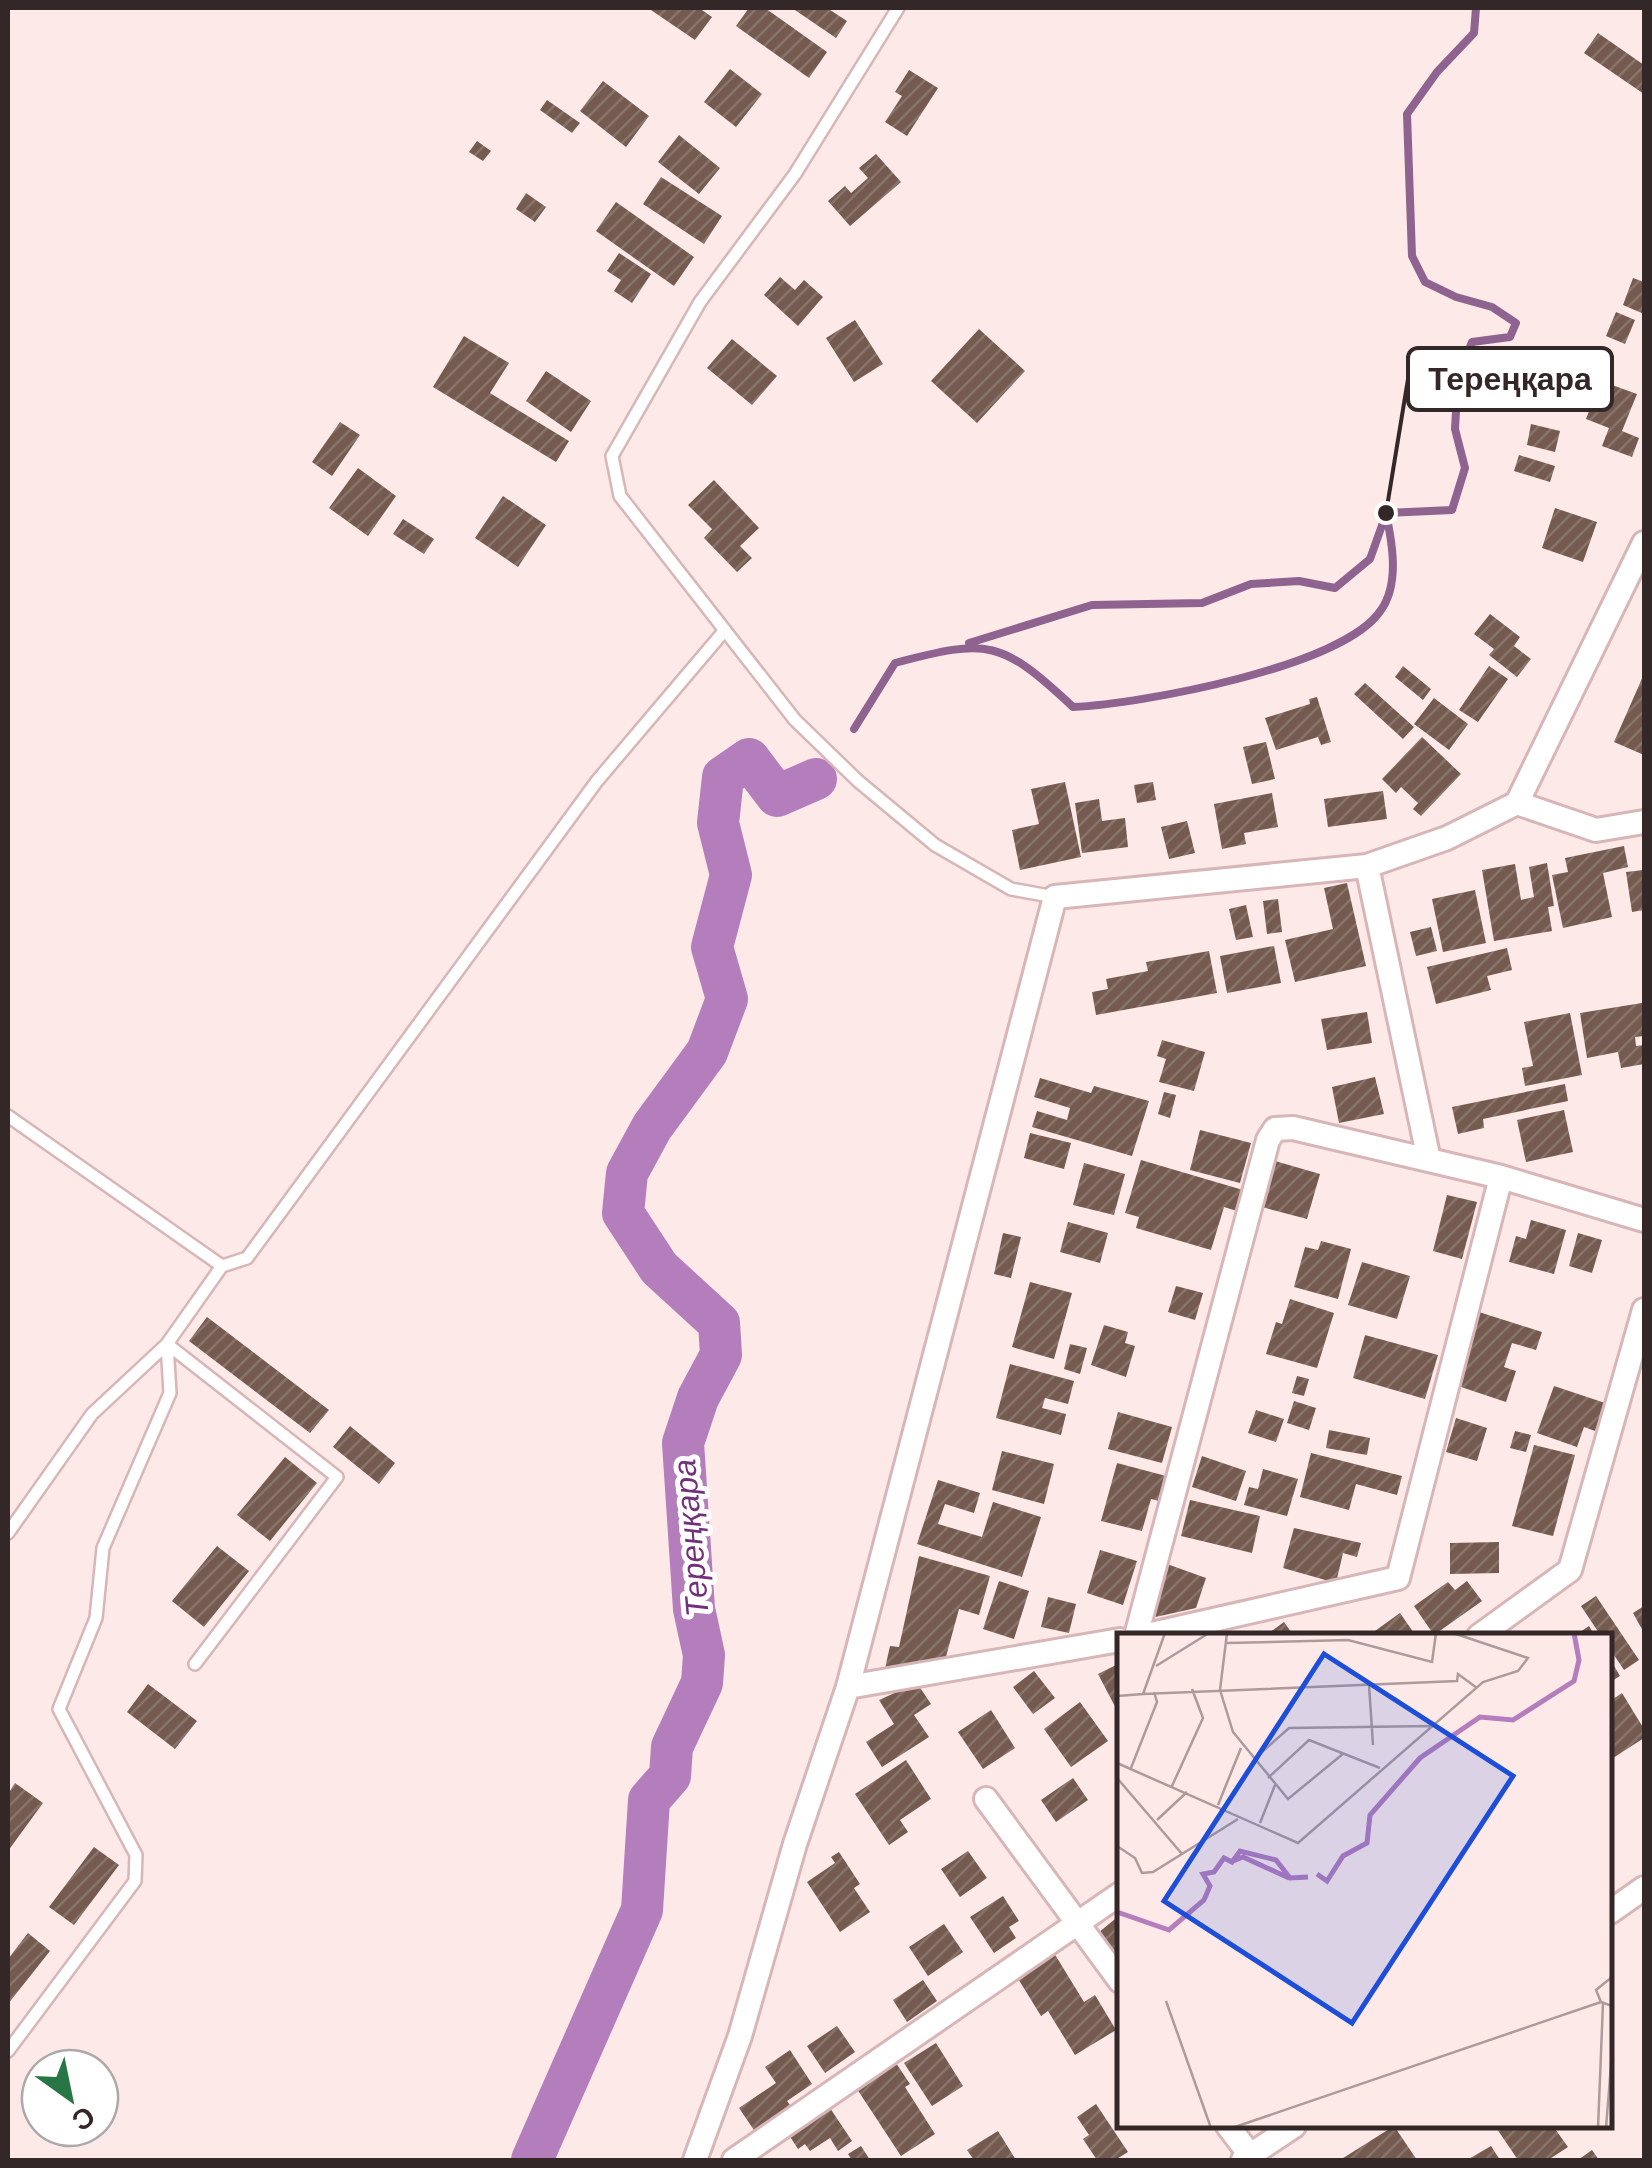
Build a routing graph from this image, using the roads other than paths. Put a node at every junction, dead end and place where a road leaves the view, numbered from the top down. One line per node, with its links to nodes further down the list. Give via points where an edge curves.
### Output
1 (898, 8): 3 (lane, via 795,174 700,302 612,456 620,496)
2 (1644, 543): 4 (street)
3 (726, 630): 7 (lane, via 795,720 922,834 1011,889); 12 (lane, via 597,780 246,1258)
4 (1517, 803): 5 (street, via 1596,830); 6 (street, via 1447,838)
5 (1644, 822)
6 (1367, 866): 7 (street); 9 (street)
7 (1055, 896): 21 (street)
8 (8, 1116): 12 (lane)
9 (1429, 1160): 10 (street); 16 (street, via 1292,1128 1275,1129 1268,1140)
10 (1501, 1177): 11 (street); 17 (street, via 1398,1578)
11 (1644, 1220)
12 (222, 1266): 14 (lane)
13 (1644, 1310): 18 (street, via 1570,1570)
14 (167, 1344): 15 (lane, via 92,1414); 20 (lane, via 337,1477); 28 (lane, via 170,1393 103,1548 96,1618 59,1710 136,1855 136,1881)
15 (8, 1533)
16 (1141, 1633)
17 (1153, 1633)
18 (1483, 1633)
19 (1117, 1641): 21 (street)
20 (194, 1664)
21 (848, 1688): 31 (street)
22 (986, 1799): 26 (street)
23 (1644, 1888): 25 (street)
24 (1117, 1896): 26 (street)
25 (1612, 1911)
26 (1077, 1924): 27 (street); 33 (street)
27 (1117, 1976)
28 (8, 2051)
29 (1229, 2128): 32 (street)
30 (1291, 2128): 32 (street)
31 (702, 2157)
32 (1246, 2158)
33 (734, 2160)

